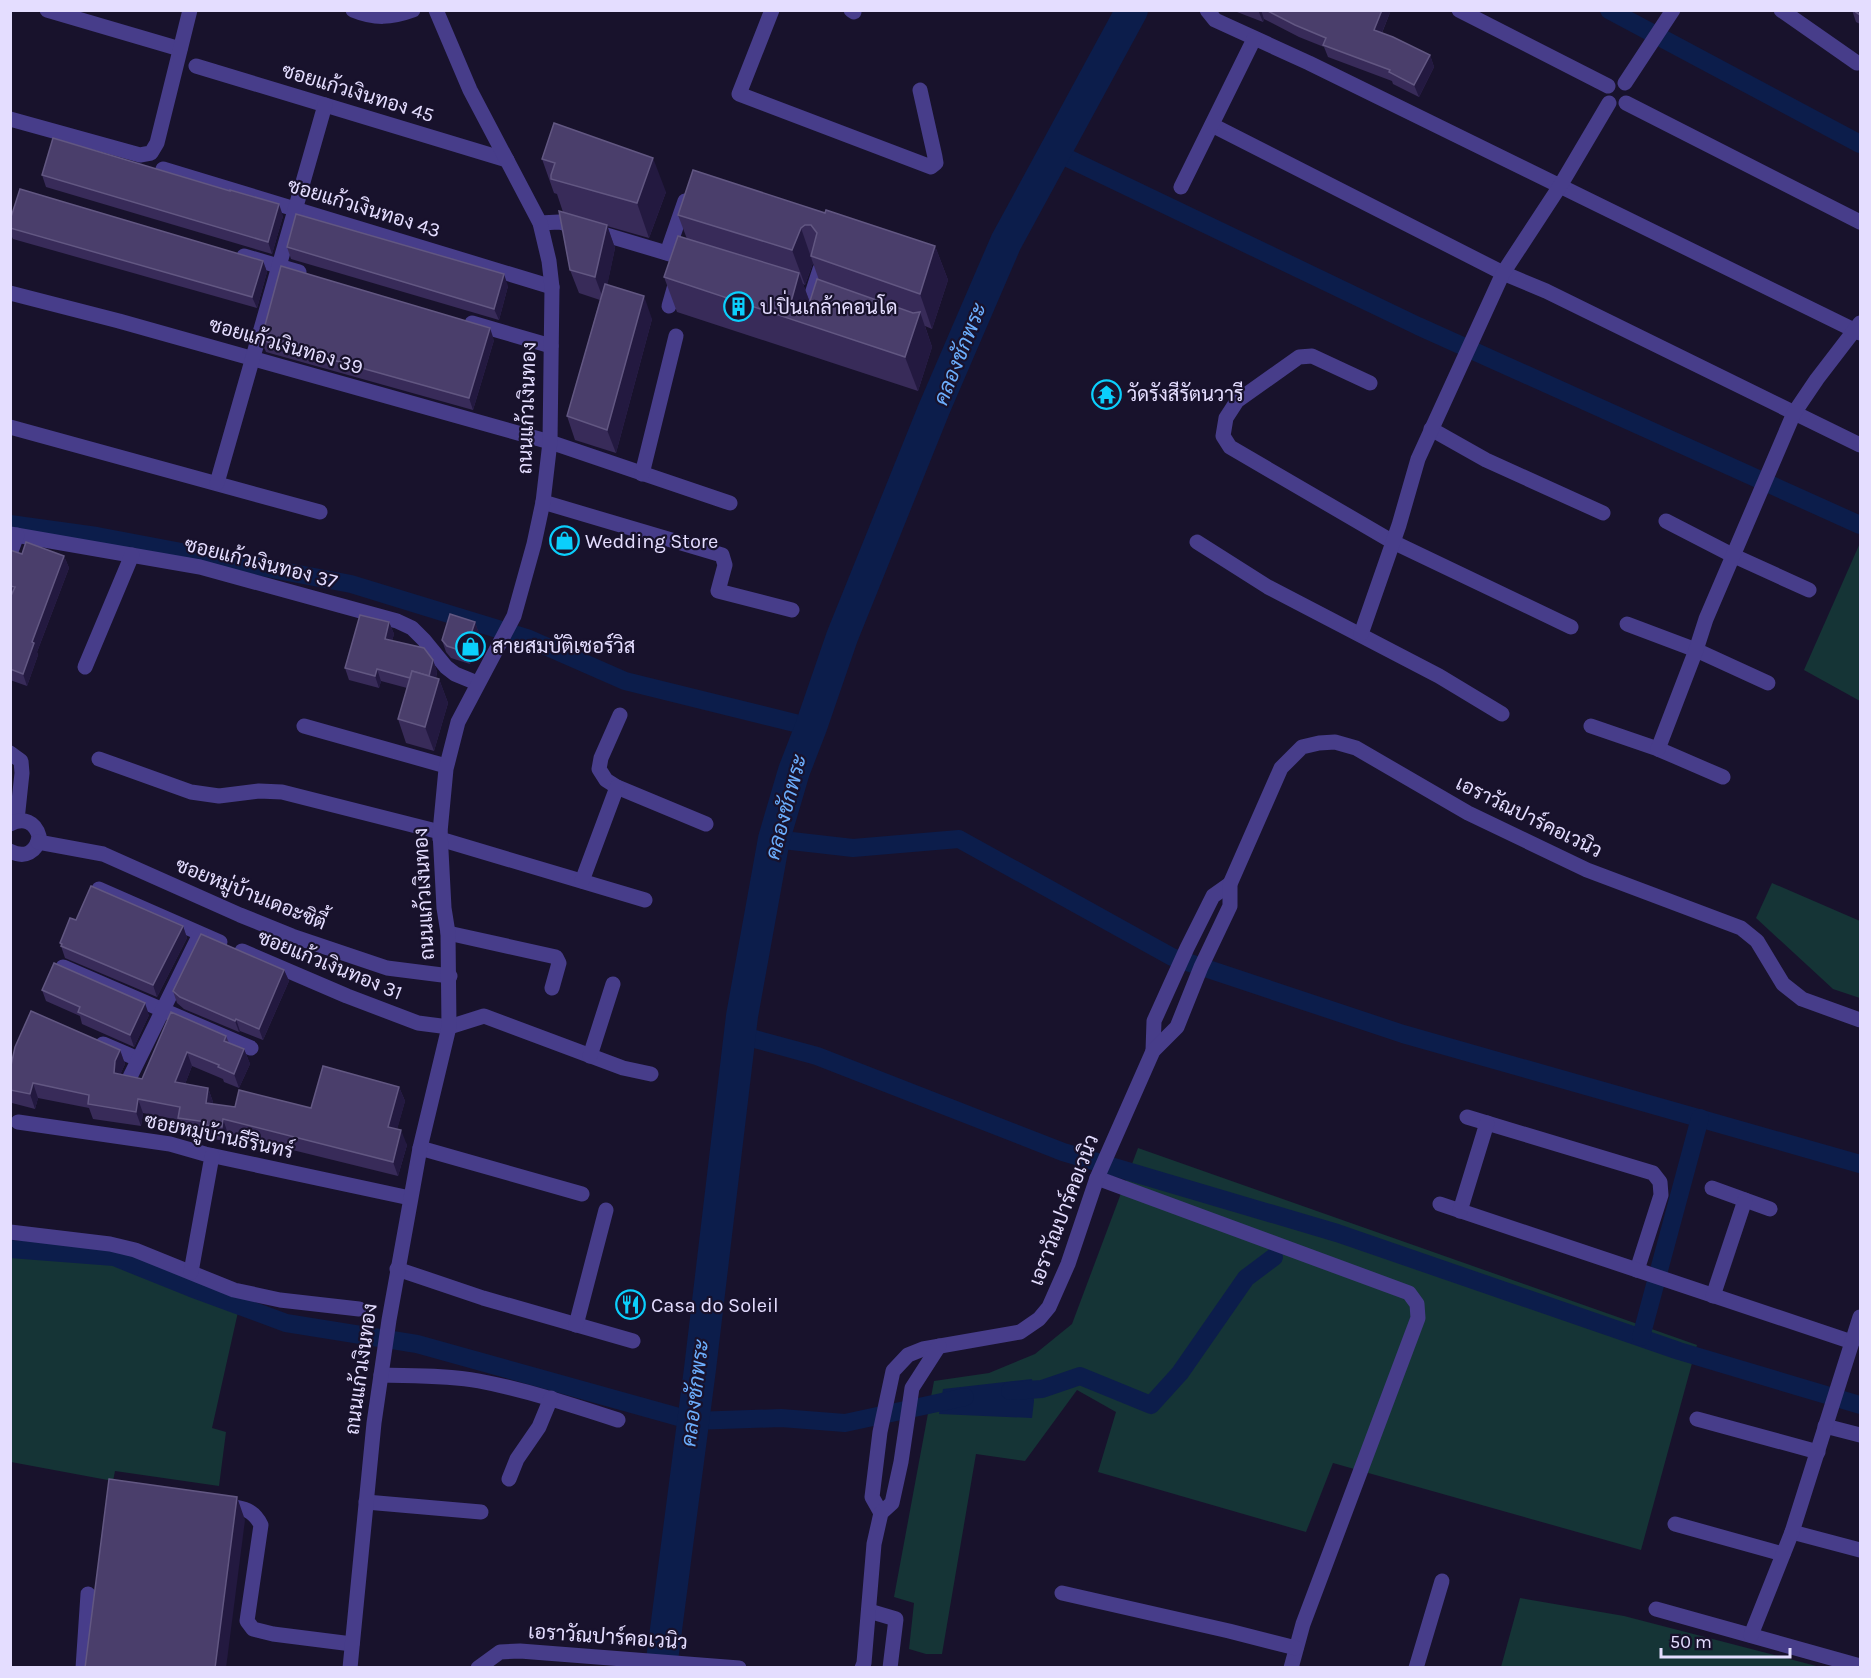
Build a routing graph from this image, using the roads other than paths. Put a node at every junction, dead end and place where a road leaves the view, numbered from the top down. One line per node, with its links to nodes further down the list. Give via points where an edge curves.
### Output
1 (47, 10): 12 (street)
2 (190, 10): 12 (street)
3 (353, 10): 4 (street, via 369,17 391,17)
4 (413, 10)
5 (436, 10): 23 (street, ถนนแก้วเงินทอง, via 470,90)
6 (772, 10): 17 (street, via 739,94 931,167 936,163)
7 (1207, 10): 11 (street, via 1215,20)
8 (1459, 10): 16 (street)
9 (1673, 10): 15 (street)
10 (1781, 10): 13 (street)
11 (1254, 39): 22 (street); 25 (street)
12 (180, 49): 21 (street, via 157,143 151,153 140,155)
13 (1857, 63)
14 (196, 66): 20 (street, ซอยแก้วเงินทอง 45)
15 (1624, 83): 16 (street); 19 (street, via 1630,91)
16 (1608, 86): 18 (street, via 1605,95)
17 (920, 90)
18 (1609, 103): 19 (street); 25 (street)
19 (1626, 103): 29 (street)
20 (325, 105): 23 (street, ซอยแก้วเงินทอง 45); 28 (street)
21 (10, 119)
22 (1212, 125): 26 (street); 37 (street)
23 (507, 160): 30 (street, ถนนแก้วเงินทอง)
24 (163, 169): 28 (street, ซอยแก้วเงินทอง 43)
25 (1560, 186): 37 (street); 44 (street)
26 (1181, 187)
27 (686, 198): 32 (street)
28 (295, 209): 35 (street); 39 (street, ซอยแก้วเงินทอง 43)
29 (1860, 222)
30 (540, 223): 32 (street, via 568,224); 39 (street, ถนนแก้วเงินทอง)
31 (234, 253): 35 (street)
32 (667, 253): 33 (street)
33 (683, 258): 34 (street); 41 (street)
34 (705, 264)
35 (279, 266): 38 (street); 47 (street)
36 (820, 269): 42 (street, via 806,295 824,301)
37 (1503, 273): 49 (street); 51 (street)
38 (313, 276)
39 (552, 287): 46 (street, ถนนแก้วเงินทอง)
40 (10, 293): 47 (street, ซอยแก้วเงินทอง 39)
41 (669, 306)
42 (820, 313)
43 (460, 320): 46 (street)
44 (1859, 328): 49 (street)
45 (676, 336): 54 (street)
46 (550, 346): 52 (street, ถนนแก้วเงินทอง)
47 (252, 359): 52 (street, ซอยแก้วเงินทอง 39); 55 (street)
48 (1370, 383): 63 (street, via 1312,356 1299,357 1237,401 1226,418 1222,436 1230,447)
49 (1794, 412): 53 (street); 66 (street)
50 (10, 427): 55 (street)
51 (1431, 429): 59 (street, via 1486,460); 63 (street)
52 (550, 442): 54 (street, ซอยแก้วเงินทอง 39); 56 (street, ถนนแก้วเงินทอง)
53 (1860, 446)
54 (642, 474): 57 (street, ซอยแก้วเงินทอง 39)
55 (216, 483): 58 (street)
56 (543, 502): 68 (street, via 722,555 725,565 718,591); 74 (street, ถนนแก้วเงินทอง, via 513,616)
57 (730, 503)
58 (320, 512)
59 (1603, 513)
60 (1666, 521): 66 (street)
61 (14, 534): 64 (street); 65 (street, ซอยแก้วเงินทอง 37)
62 (1197, 542): 71 (street, via 1268,587)
63 (1393, 542): 70 (street); 71 (street)
64 (10, 555)
65 (132, 555): 73 (street); 74 (street, ซอยแก้วเงินทอง 37, via 200,567 397,621 412,628 455,674)
66 (1732, 555): 67 (street); 72 (street)
67 (1809, 590)
68 (792, 610)
69 (1627, 624): 72 (street)
70 (1571, 627)
71 (1361, 634): 76 (street)
72 (1696, 650): 75 (street); 80 (street)
73 (85, 667)
74 (477, 683): 83 (street, ถนนแก้วเงินทอง, via 458,722)
75 (1768, 683)
76 (1502, 714)
77 (620, 715): 85 (street, via 599,769)
78 (304, 726): 83 (street)
79 (1591, 726): 80 (street)
80 (1658, 749): 84 (street)
81 (10, 753): 86 (street, via 21,761 22,773)
82 (99, 759): 88 (street, via 191,792 219,796 282,792)
83 (446, 766): 88 (street, ถนนแก้วเงินทอง)
84 (1723, 777)
85 (617, 787): 87 (street); 91 (street)
86 (14, 822): 89 (street, via 23,820 34,825)
87 (706, 824)
88 (440, 835): 91 (street); 95 (street, ถนนแก้วเงินทอง)
89 (38, 842): 90 (street, via 26,855); 98 (street, ซอยหมู่บ้านเดอะซิตี้, via 103,854 292,936 387,968)
90 (10, 851)
91 (582, 881): 94 (street)
92 (1230, 884): 102 (street, เอราวัณปาร์คอเวนิว, via 1281,768 1302,747 1335,742 1356,748 1468,813 1587,870 1741,928 1757,941 1783,984 1803,999); 106 (street, เอราวัณปาร์คอเวนิว, via 1230,906 1177,1027); 106 (street, เอราวัณปาร์คอเวนิว, via 1213,896 1154,1021)
93 (99, 889): 96 (street, ซอยแก้วเงินทอง 31)
94 (645, 900)
95 (448, 933): 98 (street, ถนนแก้วเงินทอง); 100 (street, via 556,957 559,963)
96 (200, 934): 101 (street); 103 (street, ซอยแก้วเงินทอง 31, via 418,1023)
97 (63, 967): 101 (street)
98 (450, 976): 103 (street, ถนนแก้วเงินทอง)
99 (613, 984): 107 (street)
100 (552, 988)
101 (164, 1010): 105 (street); 108 (street)
102 (1860, 1020)
103 (449, 1027): 107 (street, via 484,1016); 114 (street, ถนนแก้วเงินทอง)
104 (88, 1037): 108 (street)
105 (251, 1048)
106 (1153, 1051): 116 (street, เอราวัณปาร์คอเวนิว)
107 (590, 1056): 109 (street)
108 (138, 1059): 110 (street)
109 (651, 1074)
110 (129, 1079)
111 (1467, 1117): 113 (street)
112 (18, 1122): 115 (street, ซอยหมู่บ้านธีรินทร์, via 170,1144)
113 (1487, 1123): 124 (street); 128 (street, via 1653,1173 1660,1182 1660,1195)
114 (420, 1148): 118 (street); 119 (street, ถนนแก้วเงินทอง)
115 (212, 1156): 119 (street, ซอยหมู่บ้านธีรินทร์); 127 (street)
116 (1098, 1177): 135 (street, เอราวัณปาร์คอเวนิว, via 1068,1264 1049,1307 1039,1319 1020,1332); 159 (street, via 1409,1293 1416,1304 1418,1318)
117 (1712, 1188): 120 (street)
118 (582, 1194)
119 (410, 1198): 126 (street, ถนนแก้วเงินทอง)
120 (1745, 1200): 122 (street); 129 (street)
121 (1440, 1204): 124 (street)
122 (1770, 1209)
123 (606, 1210): 132 (street)
124 (1460, 1211): 128 (street)
125 (10, 1232): 127 (street, via 110,1244)
126 (397, 1269): 132 (street); 136 (street, ถนนแก้วเงินทอง)
127 (191, 1272): 130 (street, via 234,1290)
128 (1651, 1275): 129 (street)
129 (1713, 1296): 134 (street)
130 (358, 1309)
131 (1860, 1317): 134 (street)
132 (576, 1324): 133 (street)
133 (633, 1341)
134 (1852, 1342): 140 (street)
135 (939, 1346): 147 (street, via 912,1388 895,1492 892,1503); 147 (street, เอราวัณปาร์คอเวนิว, via 908,1355 893,1371 872,1497)
136 (382, 1368): 137 (street, via 478,1381); 145 (street, ถนนแก้วเงินทอง)
137 (551, 1398): 139 (street); 143 (street, via 539,1428 526,1443)
138 (1697, 1419): 142 (street)
139 (618, 1420)
140 (1825, 1426): 141 (street); 142 (street)
141 (1860, 1435)
142 (1818, 1452): 149 (street)
143 (509, 1479)
144 (207, 1502): 158 (street, via 242,1508 255,1514 261,1525 247,1621 253,1629)
145 (366, 1502): 146 (street); 158 (street, ถนนแก้วเงินทอง)
146 (481, 1512)
147 (880, 1514): 156 (street)
148 (1675, 1524): 151 (street)
149 (1792, 1532): 150 (street); 151 (street)
150 (1860, 1550)
151 (1783, 1554): 157 (street)
152 (1442, 1581): 168 (street)
153 (1062, 1593): 159 (street)
154 (88, 1594): 162 (street)
155 (1656, 1609): 157 (street)
156 (869, 1611): 160 (street); 166 (street, via 896,1619)
157 (1751, 1635): 161 (street)
158 (352, 1644): 163 (street, ถนนแก้วเงินทอง)
159 (1296, 1648): 167 (street)
160 (860, 1666)
161 (1860, 1666)
162 (83, 1668)
163 (350, 1668)
164 (478, 1668): 165 (street, เอราวัณปาร์คอเวนิว, via 500,1652 520,1650)
165 (739, 1668)
166 (890, 1668)
167 (1291, 1668)
168 (1416, 1668)

